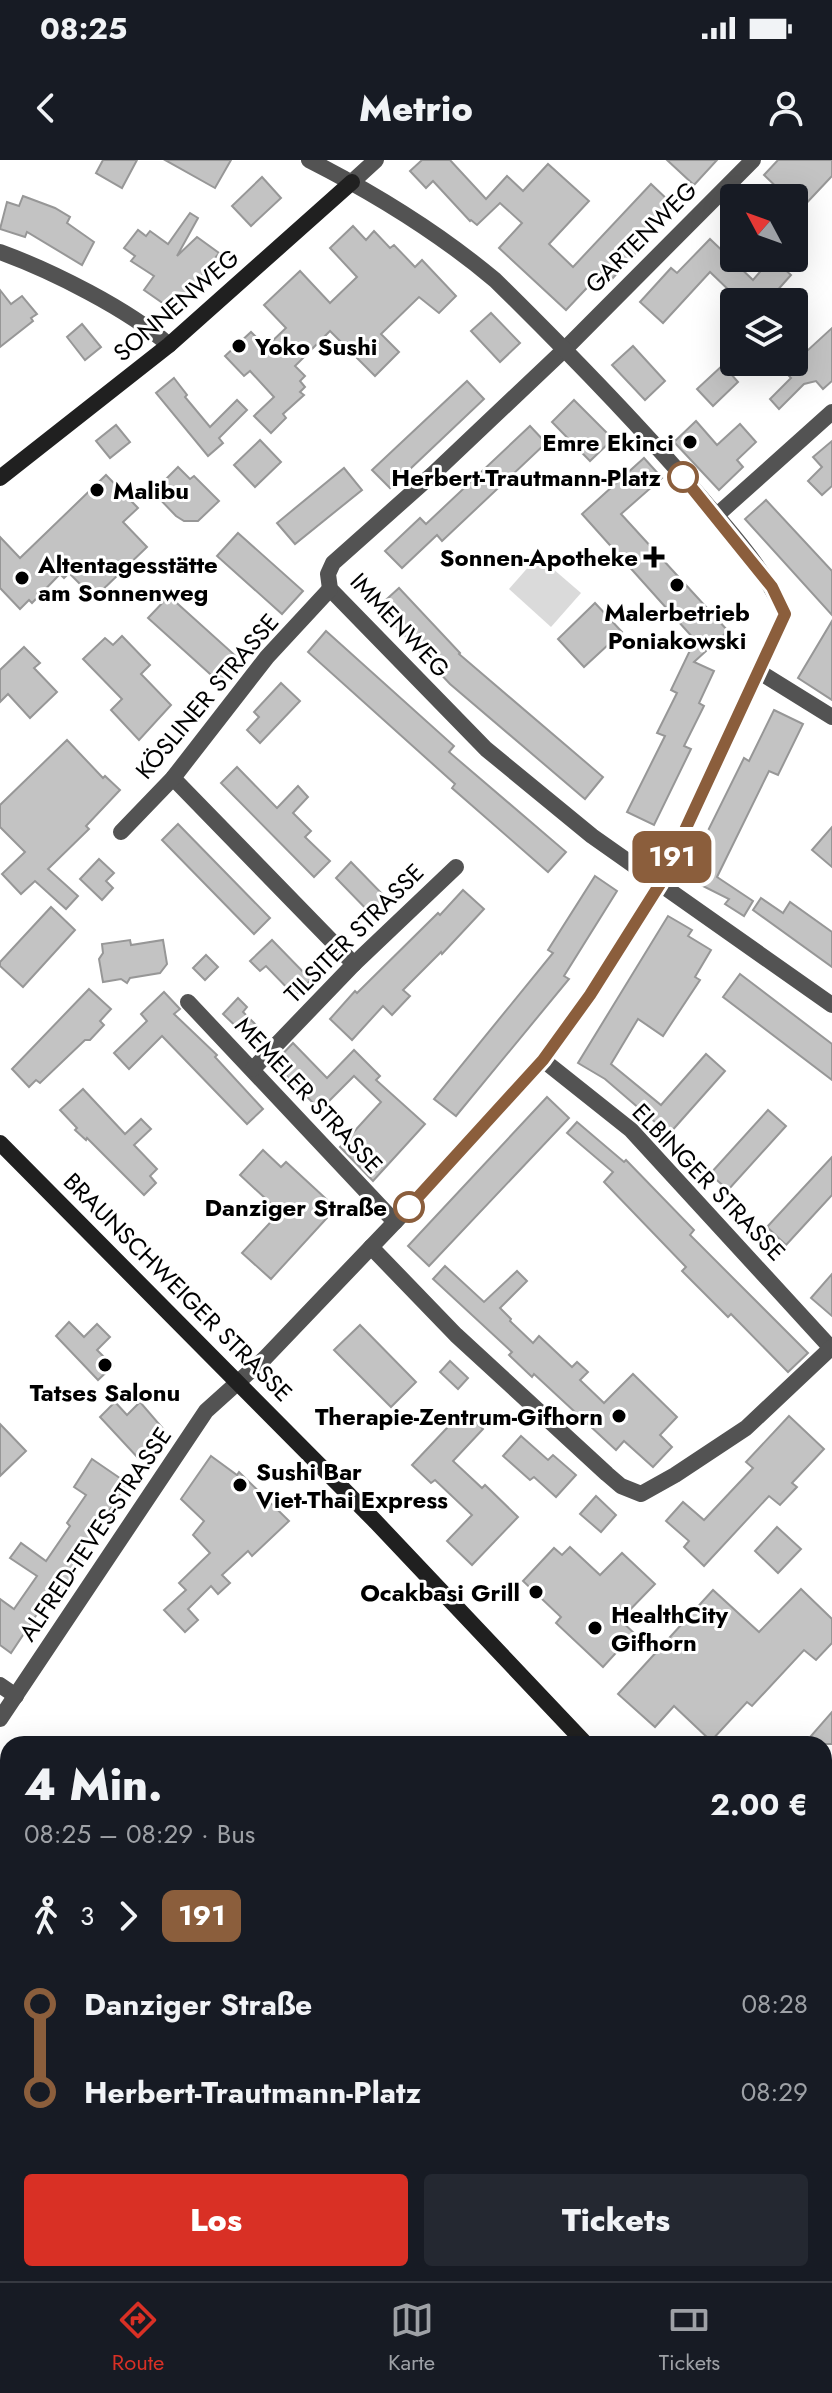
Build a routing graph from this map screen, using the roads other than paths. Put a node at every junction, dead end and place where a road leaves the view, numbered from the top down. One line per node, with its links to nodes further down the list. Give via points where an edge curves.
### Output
1 (309, 160): 4 (street)
2 (376, 160): 4 (street, SONNENWEG)
3 (753, 160): 7 (street, GARTENWEG)
4 (352, 182): 6 (street, SONNENWEG); 7 (street, via 468,257)
5 (0, 252): 6 (street, via 146,325)
6 (169, 345): 9 (street, SONNENWEG)
7 (565, 349): 10 (street); 11 (street, IMMENWEG, via 333,563)
8 (832, 412): 10 (street)
9 (0, 478)
10 (717, 515): 12 (street, ALFRED-TEVES-STRASSE, via 772,587 785,614)
11 (330, 589): 14 (street, KÖSLINER STRASSE, via 267,657); 17 (street, IMMENWEG, via 486,749)
12 (758, 671): 13 (street); 17 (street, ALFRED-TEVES-STRASSE)
13 (832, 717)
14 (173, 778): 15 (street, KÖSLINER STRASSE); 18 (street)
15 (121, 832)
16 (456, 867): 18 (street, TILSITER STRASSE)
17 (660, 884): 20 (street, IMMENWEG); 21 (street, ALFRED-TEVES-STRASSE)
18 (354, 964): 22 (street, TILSITER STRASSE)
19 (188, 1002): 22 (street, MEMELER STRASSE)
20 (832, 1005)
21 (543, 1060): 24 (street, ALFRED-TEVES-STRASSE); 26 (street, ELBINGER STRASSE, via 631,1130)
22 (253, 1069): 24 (street, MEMELER STRASSE)
23 (0, 1143): 27 (street, BRAUNSCHWEIGER STRASSE)
24 (395, 1222): 25 (street, ALFRED-TEVES-STRASSE)
25 (371, 1247): 26 (street, via 456,1335 607,1474 641,1494 746,1428); 27 (street, ALFRED-TEVES-STRASSE)
26 (832, 1348)
27 (239, 1383): 29 (street, ALFRED-TEVES-STRASSE, via 206,1411); 31 (street, BRAUNSCHWEIGER STRASSE)
28 (0, 1685): 29 (street)
29 (16, 1696): 30 (street, ALFRED-TEVES-STRASSE)
30 (0, 1719)
31 (578, 1736)

